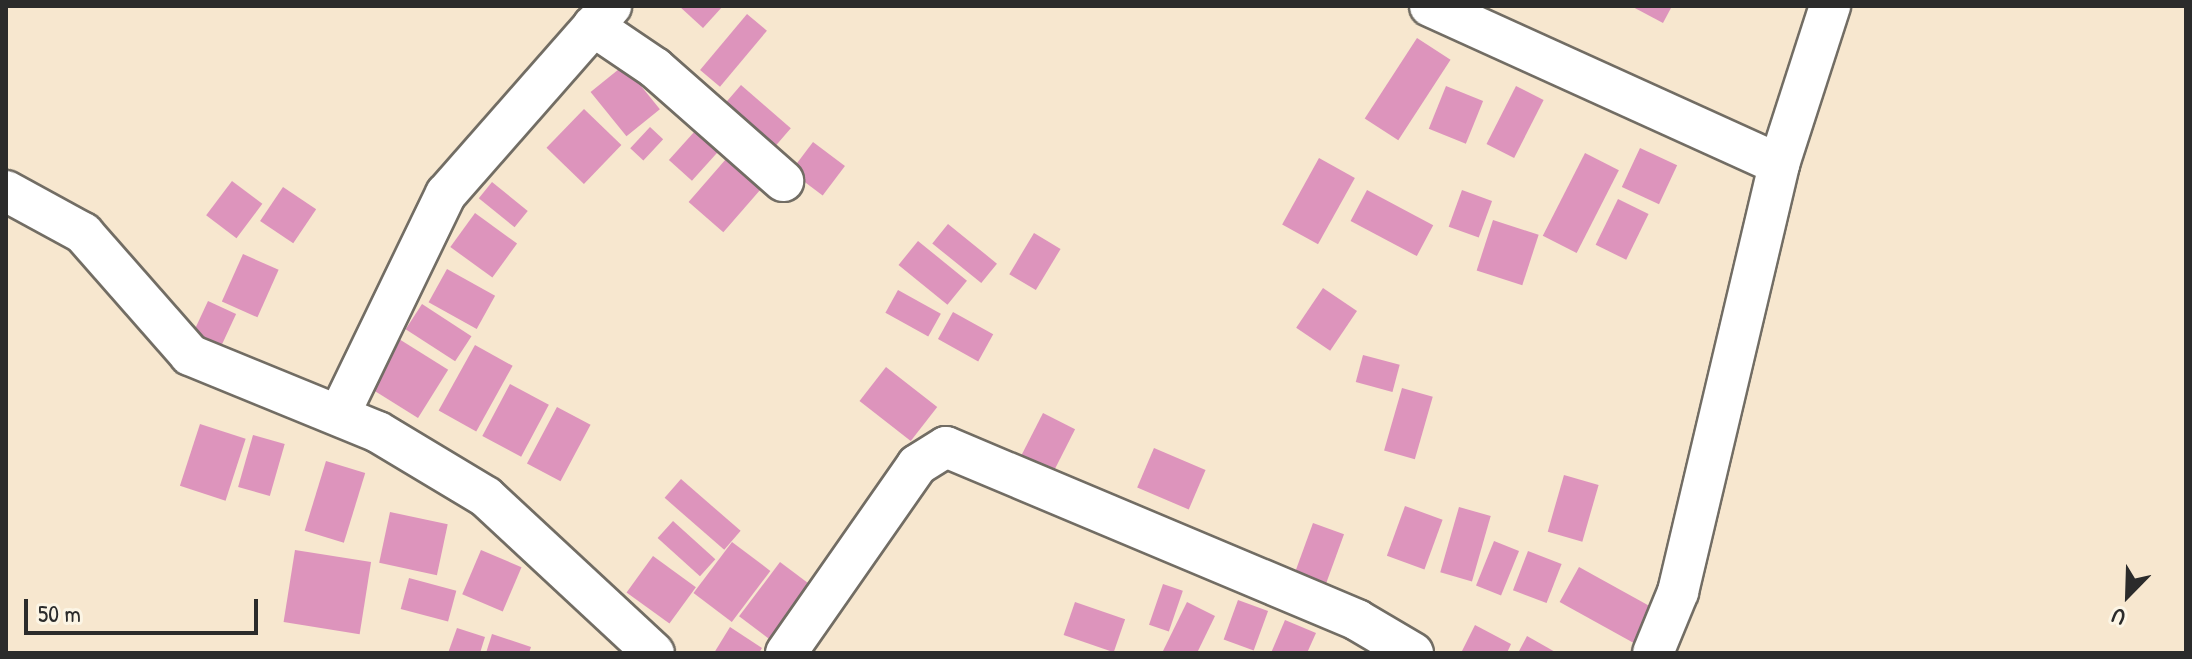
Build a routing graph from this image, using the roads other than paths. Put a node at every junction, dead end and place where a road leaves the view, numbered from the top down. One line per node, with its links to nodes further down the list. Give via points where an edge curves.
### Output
1 (1430, 6): 4 (street)
2 (1830, 6): 4 (street)
3 (602, 16): 5 (street); 7 (street, via 430,218)
4 (1779, 164): 11 (street, via 1678,592)
5 (783, 181)
6 (6, 191): 7 (street, via 83,233 190,355)
7 (339, 415): 8 (street, via 436,462 542,542)
8 (654, 653)
9 (786, 653): 10 (street, via 917,465 953,447 1357,620)
10 (1413, 653)
11 (1653, 653)

